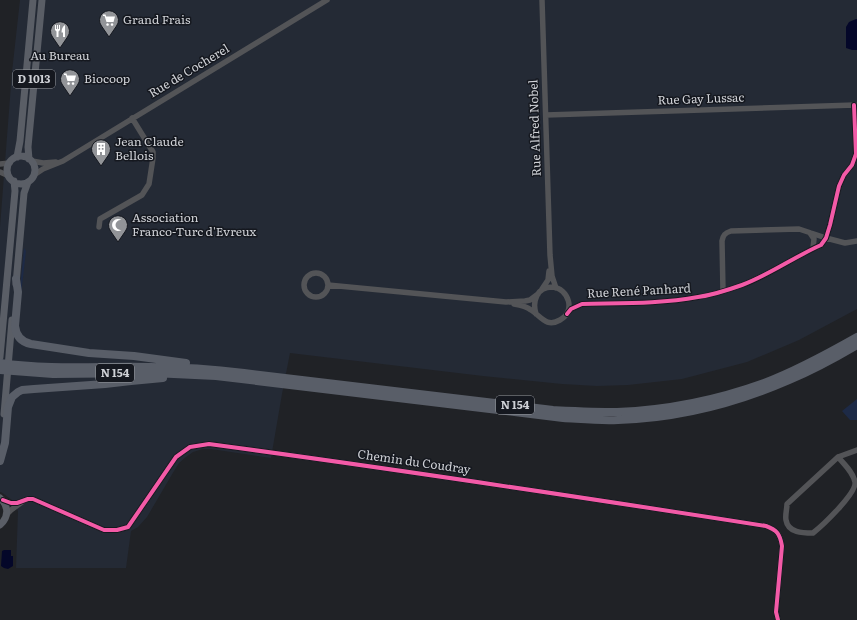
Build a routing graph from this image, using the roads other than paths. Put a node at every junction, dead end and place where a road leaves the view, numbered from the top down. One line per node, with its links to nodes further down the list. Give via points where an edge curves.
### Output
1 (33, 0): 8 (main road, D 1013)
2 (42, 0): 9 (main road, D 1013, via 28,147)
3 (327, 0): 7 (street, Rue de Cocherel)
4 (542, 0): 6 (street, Rue Alfred Nobel)
5 (855, 105): 6 (street, Rue Gay Lussac); 19 (street, via 856,154 840,186)
6 (546, 114): 22 (street, Rue Alfred Nobel)
7 (132, 118): 10 (street, Rue de Cocherel); 17 (street, via 153,152 149,184 142,195 100,219)
8 (17, 157): 9 (main road); 11 (main road)
9 (30, 160): 10 (street, Rue de Cocherel, via 48,163); 14 (main road, via 35,168)
10 (63, 161): 14 (street, Rue de Cocherel)
11 (10, 163): 12 (street); 15 (main road, via 8,169)
12 (0, 164)
13 (0, 172): 15 (street)
14 (34, 175): 16 (main road)
15 (11, 178): 16 (main road, via 21,184); 35 (main road, via 15,191)
16 (28, 182): 23 (main road, via 24,193)
17 (99, 227)
18 (810, 232): 19 (street); 21 (street, via 814,239); 26 (street, via 799,229 726,232 722,241)
19 (826, 238): 20 (street, via 845,243); 21 (street, Rue René Panhard)
20 (857, 241)
21 (813, 248): 26 (street, Rue René Panhard, via 756,279)
22 (550, 255): 25 (street, Rue Alfred Nobel); 27 (street, Rue Alfred Nobel, via 548,280)
23 (16, 280): 38 (highway, via 16,330 24,342 88,353 184,362); 42 (main road)
24 (328, 285): 24 (street, via 324,276 318,273 308,276 304,283 308,294 315,297 323,295); 29 (street)
25 (556, 288): 27 (street, via 546,288); 28 (street)
26 (723, 291): 30 (street, Rue René Panhard, via 667,301)
27 (539, 292): 29 (street, via 530,300); 31 (street, via 534,302)
28 (567, 296): 30 (street, Rue René Panhard); 32 (street)
29 (506, 302): 31 (street, via 523,306)
30 (582, 304): 32 (street, Rue René Panhard)
31 (536, 314): 32 (street, via 548,322 559,321)
32 (567, 314)
33 (857, 338): 38 (highway, N 154, via 807,364 740,391 670,407 616,412 553,410)
34 (857, 345): 40 (highway, N 154, via 820,366 744,397 665,415 618,420 563,418)
35 (0, 357)
36 (0, 363): 37 (highway, N 154)
37 (15, 368): 38 (highway, N 154); 39 (highway, N 154); 40 (highway, N 154, via 59,374 153,373)
38 (198, 368)
39 (0, 370)
40 (216, 376): 44 (highway, via 22,390 14,394 8,407 5,443)
41 (857, 450): 43 (street)
42 (0, 454)
43 (838, 457): 43 (street, via 853,475 856,484 851,494 813,534 789,528 786,521 787,504)
44 (0, 461)
45 (2, 499): 46 (street, Chemin du Coudray, via 11,503); 47 (main road, via 7,509)
46 (24, 501): 47 (street); 49 (street, Chemin du Coudray, via 33,499 104,530 122,529 128,527 176,457 190,446 209,444 766,526 781,537 776,612)
47 (6, 515): 48 (main road)
48 (0, 525)
49 (778, 620)

